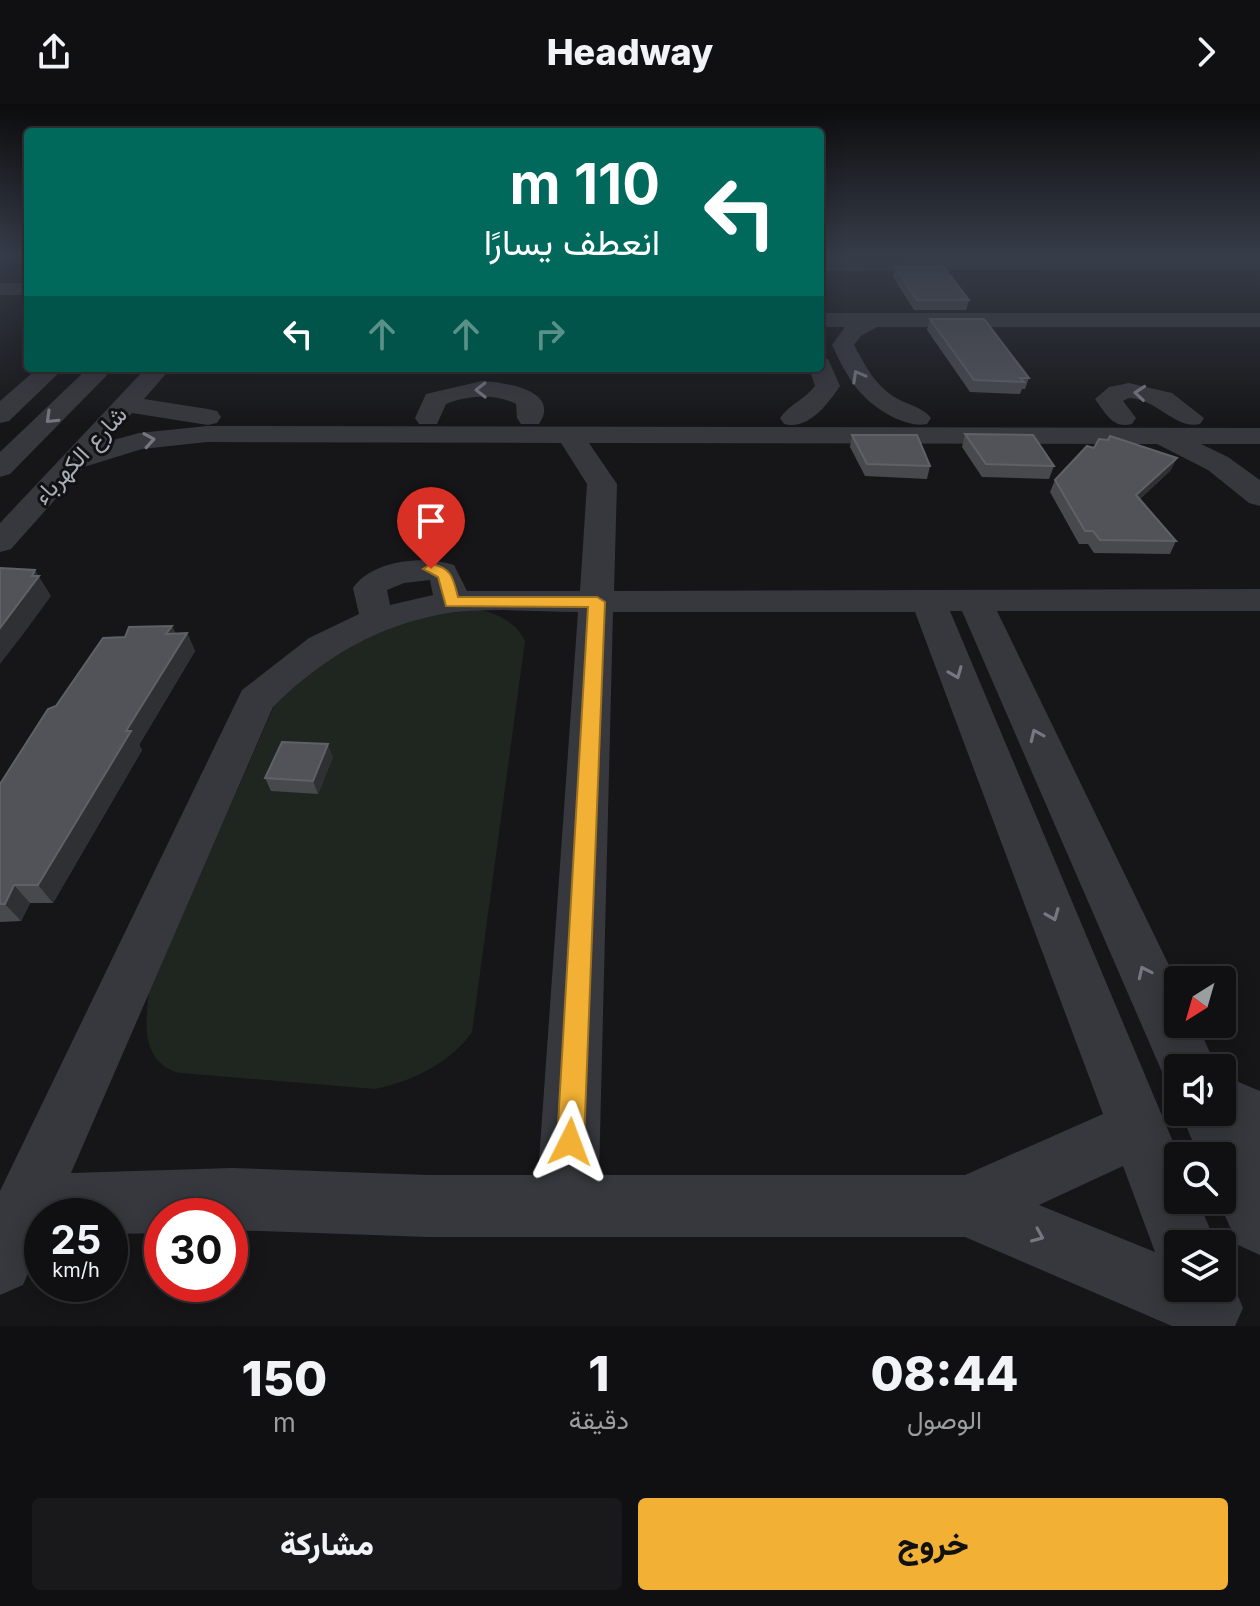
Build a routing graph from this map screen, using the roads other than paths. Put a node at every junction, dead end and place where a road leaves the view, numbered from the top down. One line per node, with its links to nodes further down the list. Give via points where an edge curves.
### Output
1 (824, 320): 2 (street)
2 (873, 320): 3 (street); 13 (street, one-way to 2, via 871,394 843,345 853,331)
3 (1022, 320): 4 (street); 4 (street, via 1038,334 1084,343 1113,334)
4 (1102, 320): 5 (street)
5 (1260, 320)
6 (48, 372): 11 (street)
7 (98, 372): 19 (street, شارع الكهرباء, one-way to 19)
8 (155, 372): 10 (street, شارع الكهرباء)
9 (823, 372): 12 (street, via 828,386)
10 (129, 401): 12 (street, one-way to 10, via 197,416 141,408); 18 (street, شارع الكهرباء)
11 (0, 415)
12 (793, 418): 13 (street)
13 (918, 418): 14 (street, one-way to 13, via 1191,418)
14 (1247, 427): 17 (street); 21 (street, via 1238,457)
15 (570, 435): 16 (street); 18 (street, one-way to 15, via 139,441 207,434); 20 (street)
16 (652, 435): 17 (street); 20 (street)
17 (1150, 435): 21 (street, via 1201,455)
18 (74, 461): 22 (street, شارع الكهرباء)
19 (0, 468)
20 (602, 484): 25 (street)
21 (1252, 489)
22 (0, 542)
23 (1260, 600): 24 (street)
24 (951, 601): 25 (street); 26 (street, one-way to 24); 30 (street, one-way to 30)
25 (597, 602): 31 (street, via 452,602 378,618 311,651 256,700); 33 (street)
26 (1182, 1054)
27 (1236, 1110): 28 (street)
28 (1260, 1121)
29 (1215, 1126): 36 (street)
30 (1138, 1129): 34 (street); 37 (street)
31 (30, 1198)
32 (128, 1203): 33 (street, via 232,1199)
33 (567, 1206): 34 (street)
34 (966, 1206): 39 (street, one-way to 39)
35 (24, 1210): 38 (street)
36 (1260, 1223)
37 (1178, 1230)
38 (0, 1262)
39 (1209, 1307)

